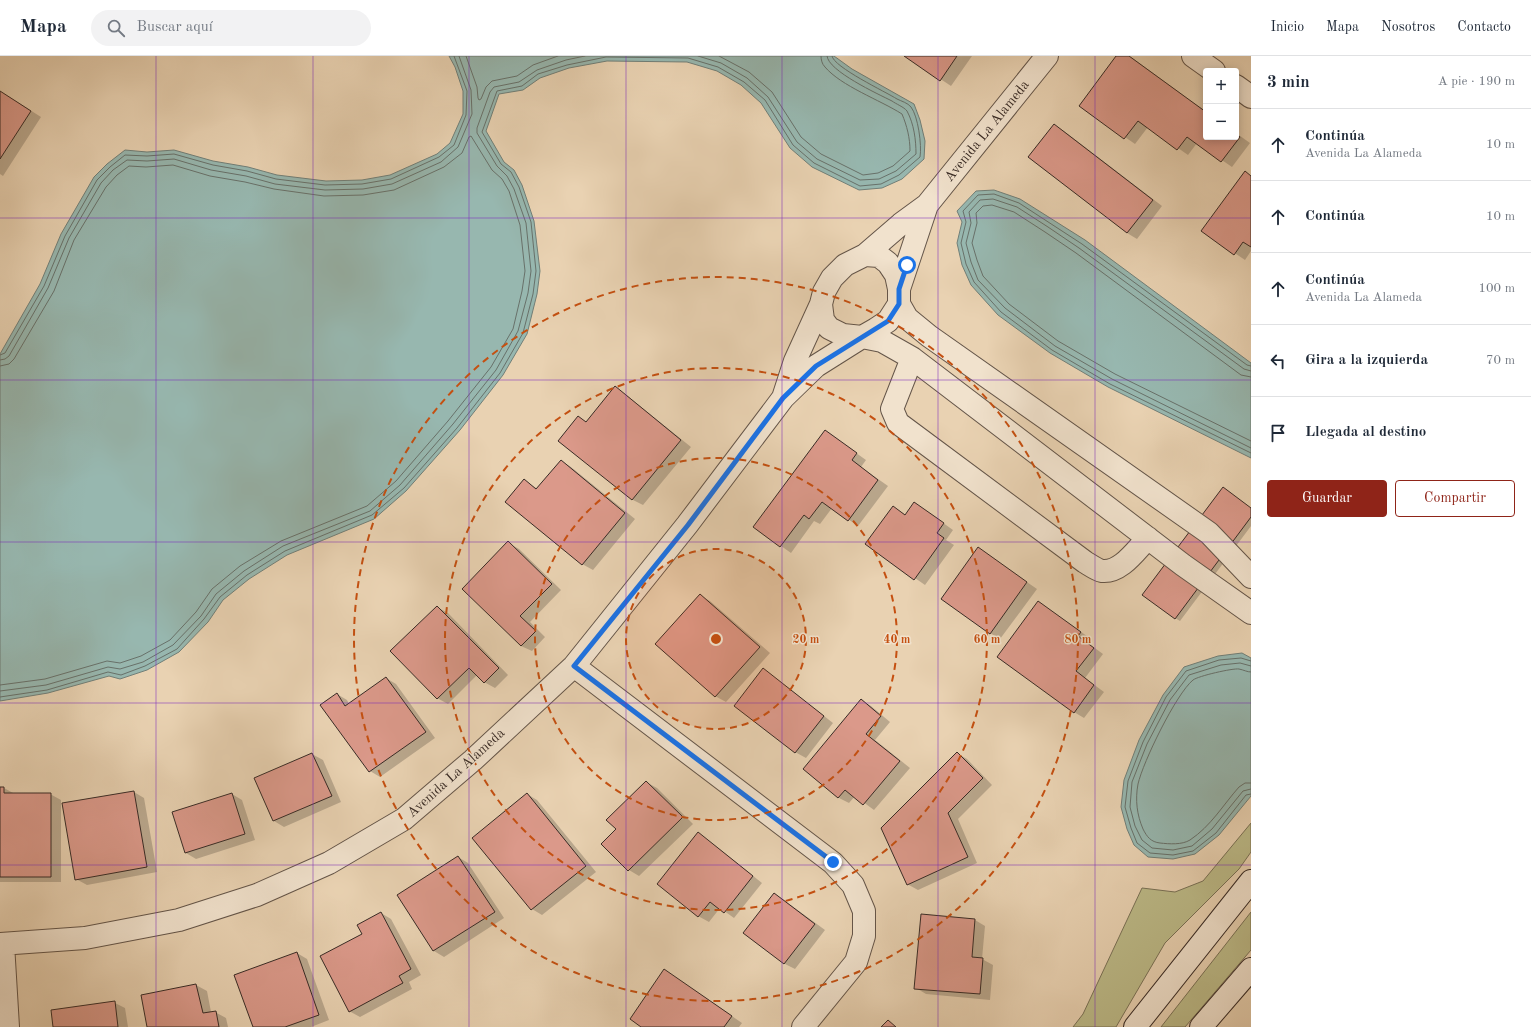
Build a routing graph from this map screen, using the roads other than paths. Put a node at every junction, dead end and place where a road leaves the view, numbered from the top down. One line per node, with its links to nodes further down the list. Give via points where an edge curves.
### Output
1 (1046, 56): 6 (street, Avenida La Alameda)
2 (1193, 56): 3 (street)
3 (1210, 68)
4 (1239, 88): 5 (street)
5 (1251, 96)
6 (926, 205): 7 (street, Avenida La Alameda); 8 (street, Avenida La Alameda)
7 (865, 254): 8 (street, via 879,256 888,263 896,275); 9 (street, via 845,264 832,278)
8 (899, 296): 10 (street, via 888,321); 14 (street, via 907,318 929,336 1209,533)
9 (821, 304): 10 (street, via 823,320 829,328 843,335); 12 (street, Avenida La Alameda, via 795,361)
10 (862, 337): 11 (street, via 882,341); 12 (street, Avenida La Alameda, via 816,366)
11 (912, 358): 13 (street); 13 (street, via 892,408 898,423 1085,562 1102,571 1115,570)
12 (783, 398): 16 (street, Avenida La Alameda, via 688,525)
13 (1148, 538): 15 (street)
14 (1251, 577)
15 (1251, 613)
16 (574, 666): 19 (street, Avenida La Alameda, via 473,760 404,819 329,863 257,895 179,920 85,938); 22 (street, via 833,862 853,885 864,911 864,936 856,962)
17 (1251, 873): 18 (street)
18 (1246, 887): 23 (street)
19 (1, 944): 21 (street)
20 (1251, 970): 24 (street)
21 (8, 1027)
22 (803, 1027)
23 (1135, 1027)
24 (1201, 1027)

